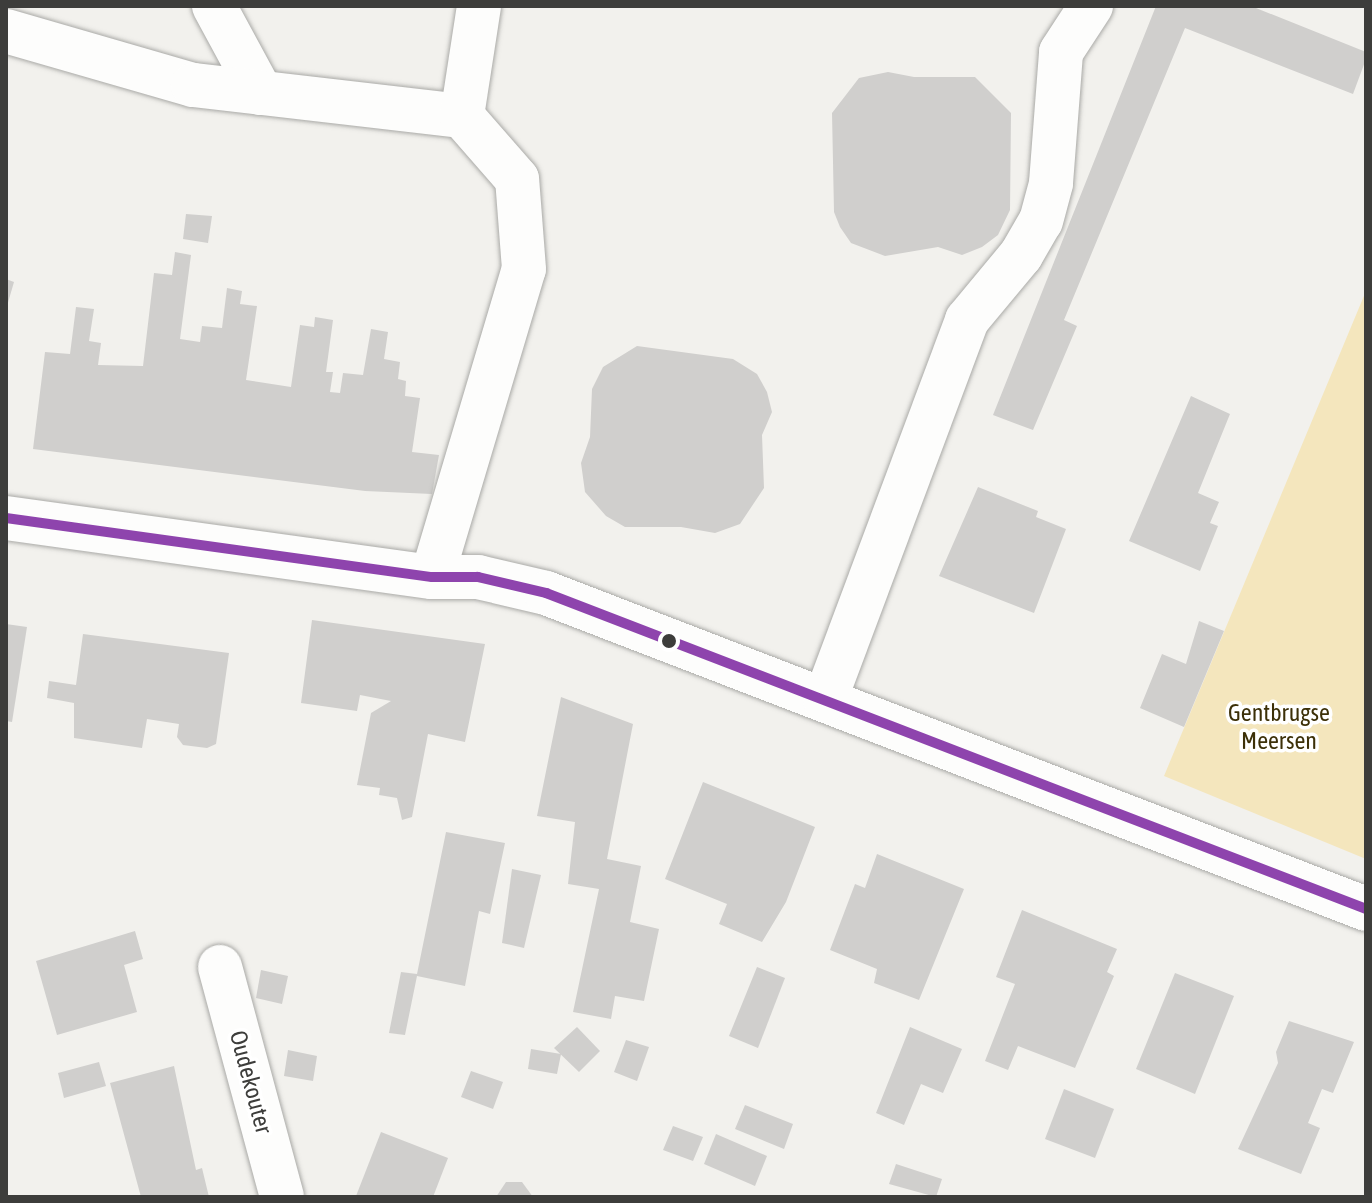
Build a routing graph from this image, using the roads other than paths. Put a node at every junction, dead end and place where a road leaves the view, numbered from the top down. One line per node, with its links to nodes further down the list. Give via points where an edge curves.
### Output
1 (214, 6): 5 (street)
2 (479, 6): 6 (street)
3 (1091, 6): 9 (street, via 1061,52 1051,183 1041,221 1021,255 967,320)
4 (6, 31): 5 (street, via 193,85)
5 (261, 93): 6 (street)
6 (462, 116): 8 (street, via 517,179 524,269)
7 (6, 518): 8 (street)
8 (432, 577): 9 (street, via 478,577 546,593)
9 (825, 700): 10 (street)
10 (1366, 909)
11 (220, 967): 12 (street, Oudekouter)
12 (282, 1197)

